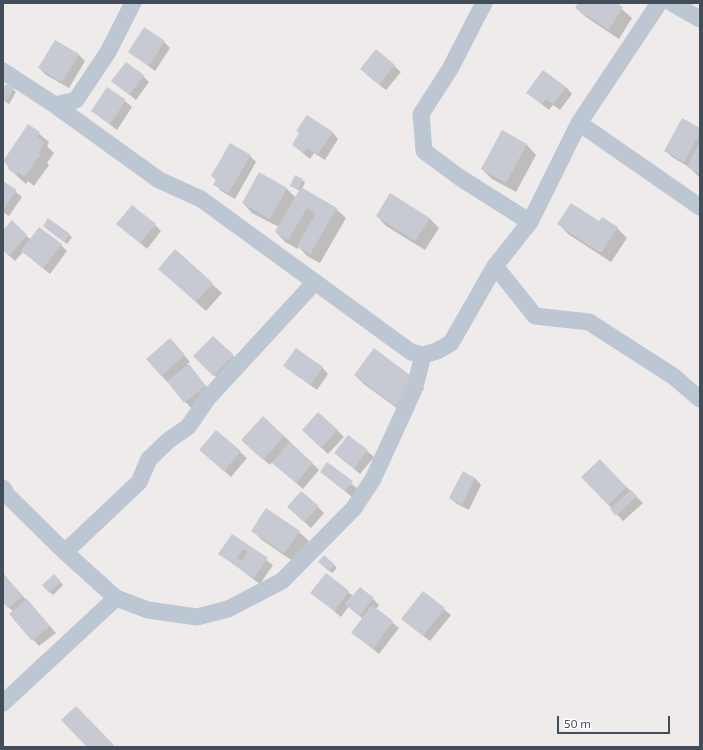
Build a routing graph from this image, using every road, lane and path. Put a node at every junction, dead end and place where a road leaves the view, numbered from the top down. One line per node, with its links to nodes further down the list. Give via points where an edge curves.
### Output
1 (133, 3): 7 (street, via 108,52 76,100)
2 (484, 3): 10 (street, via 450,69 421,114 424,151)
3 (659, 3): 8 (street)
4 (672, 3): 5 (street)
5 (700, 19)
6 (3, 71): 7 (street)
7 (55, 105): 12 (street, via 159,180 201,199)
8 (579, 123): 9 (street); 10 (street)
9 (700, 207)
10 (530, 222): 11 (street)
11 (495, 266): 13 (street, via 451,343); 14 (street, via 534,316 589,322 673,376)
12 (315, 282): 13 (street, via 411,352); 16 (street, via 208,398 188,427 169,440 149,459 139,482)
13 (423, 355): 17 (street, via 414,387 373,478 354,508 282,581 228,609 196,617 148,610)
14 (700, 400)
15 (4, 494): 16 (street)
16 (65, 552): 17 (street)
17 (116, 598): 18 (street)
18 (3, 703)

